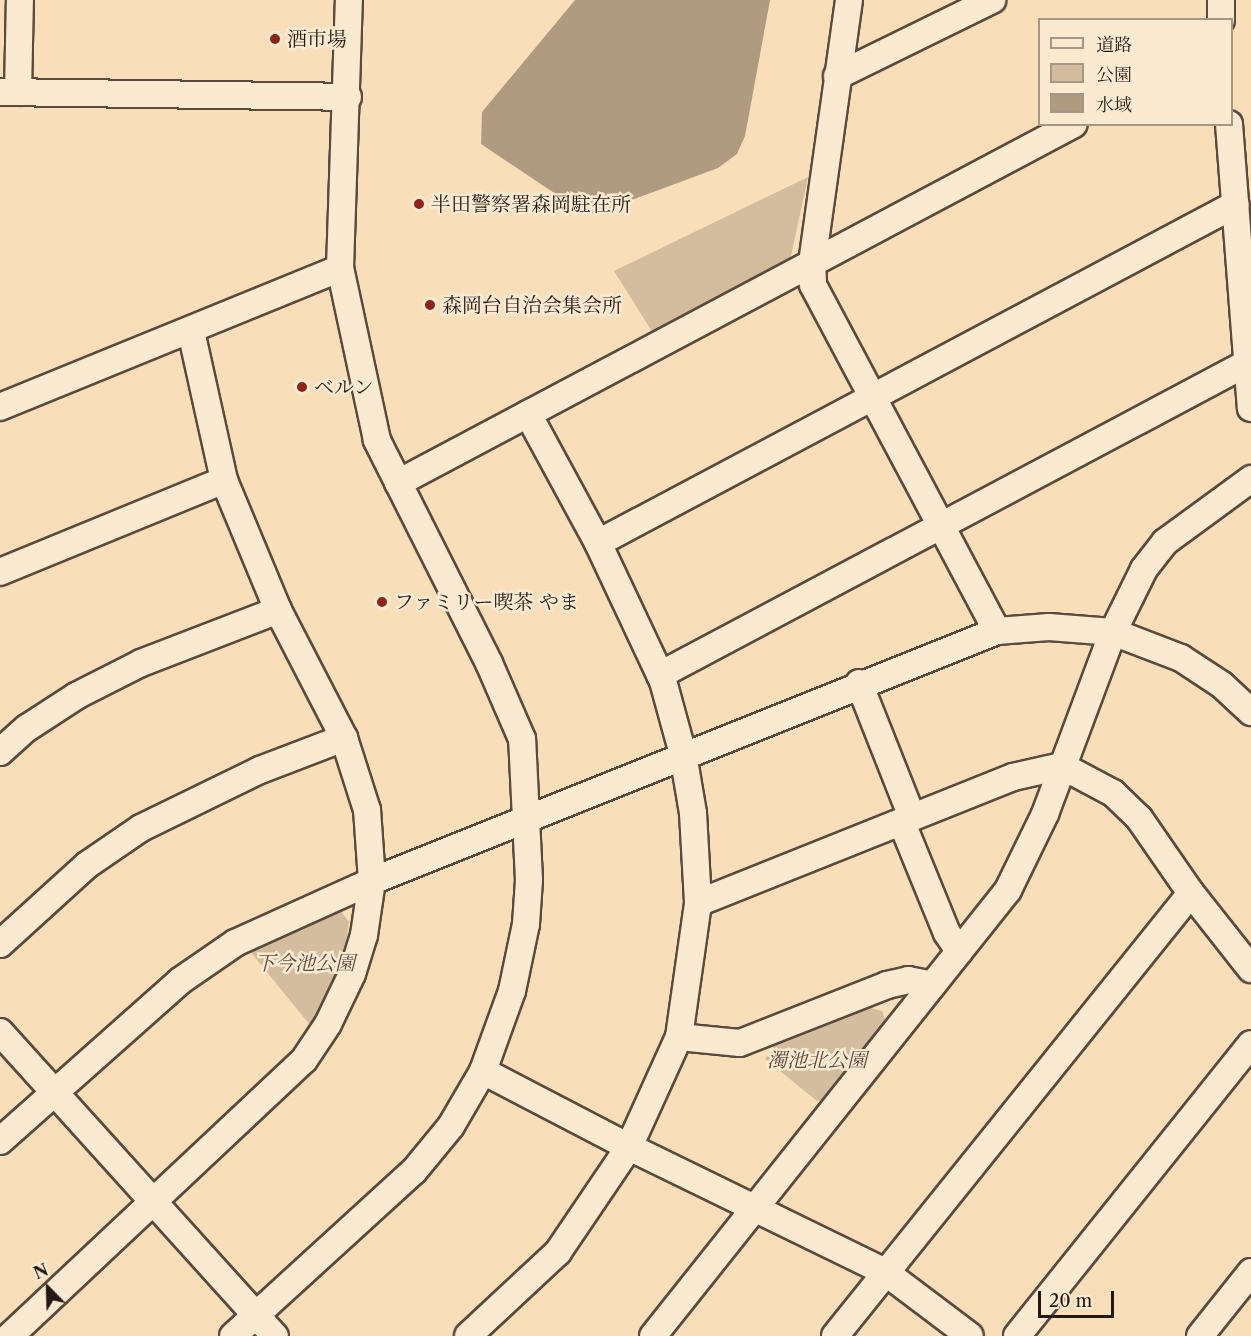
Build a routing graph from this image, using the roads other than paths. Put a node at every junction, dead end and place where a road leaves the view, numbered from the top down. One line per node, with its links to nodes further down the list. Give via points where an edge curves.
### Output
1 (20, 0): 8 (street)
2 (349, 0): 9 (street)
3 (849, 0): 7 (street)
4 (992, 0): 7 (street)
5 (1221, 0): 6 (street)
6 (1221, 18)
7 (837, 76): 13 (street)
8 (9, 92): 9 (street)
9 (348, 97): 14 (street)
10 (1070, 126): 13 (street)
11 (1229, 126): 12 (street)
12 (1236, 204): 16 (street); 17 (street)
13 (812, 263): 17 (street, via 813,285); 20 (street)
14 (340, 268): 15 (street); 23 (street, via 374,428)
15 (191, 331): 18 (street); 22 (street)
16 (1249, 362): 19 (street); 24 (street)
17 (873, 395): 24 (street); 25 (street)
18 (0, 406)
19 (1251, 408)
20 (528, 414): 23 (street); 25 (street)
21 (1251, 479): 29 (street, via 1165,542 1144,569)
22 (224, 480): 26 (street); 27 (street)
23 (398, 483): 37 (street, via 489,663 522,739)
24 (943, 523): 28 (street); 30 (street)
25 (598, 543): 30 (street)
26 (0, 572)
27 (278, 610): 33 (street); 34 (street, via 141,663 76,696 27,728)
28 (997, 631): 29 (street, via 1049,627); 31 (street)
29 (1113, 632): 32 (street, via 1181,658 1222,685); 36 (street)
30 (660, 675): 35 (street)
31 (859, 683): 35 (street); 38 (street)
32 (1251, 712)
33 (344, 738): 39 (street, via 367,810); 42 (street, via 241,778 141,828 87,865)
34 (0, 752)
35 (683, 754): 37 (street); 41 (street, via 693,813)
36 (1062, 766): 38 (street, via 1022,775); 40 (street, via 1113,793 1139,818); 43 (street, via 1045,814 1008,890)
37 (526, 819): 39 (street); 49 (street, via 526,924 512,991)
38 (907, 820): 41 (street); 43 (street, via 947,933)
39 (372, 881): 50 (street, via 235,943 180,981); 53 (street, via 364,935 352,974 310,1051)
40 (1191, 894): 44 (street); 55 (street)
41 (698, 903): 47 (street)
42 (0, 944)
43 (959, 951): 45 (street)
44 (1251, 969)
45 (933, 985): 47 (street, via 908,980 887,986 740,1043); 54 (street)
46 (0, 1032): 50 (street)
47 (679, 1037): 52 (street)
48 (1251, 1044): 65 (street)
49 (483, 1071): 52 (street); 57 (street, via 451,1126 414,1171)
50 (54, 1091): 51 (street); 53 (street)
51 (0, 1141)
52 (629, 1147): 54 (street); 61 (street, via 558,1252)
53 (154, 1202): 57 (street); 58 (street)
54 (753, 1207): 55 (street); 62 (street)
55 (885, 1272): 63 (street); 64 (street)
56 (1251, 1272): 66 (street)
57 (256, 1316): 59 (street); 60 (street)
58 (10, 1336)
59 (233, 1336)
60 (275, 1336)
61 (468, 1336)
62 (653, 1336)
63 (835, 1336)
64 (970, 1336)
65 (1017, 1336)
66 (1200, 1336)

